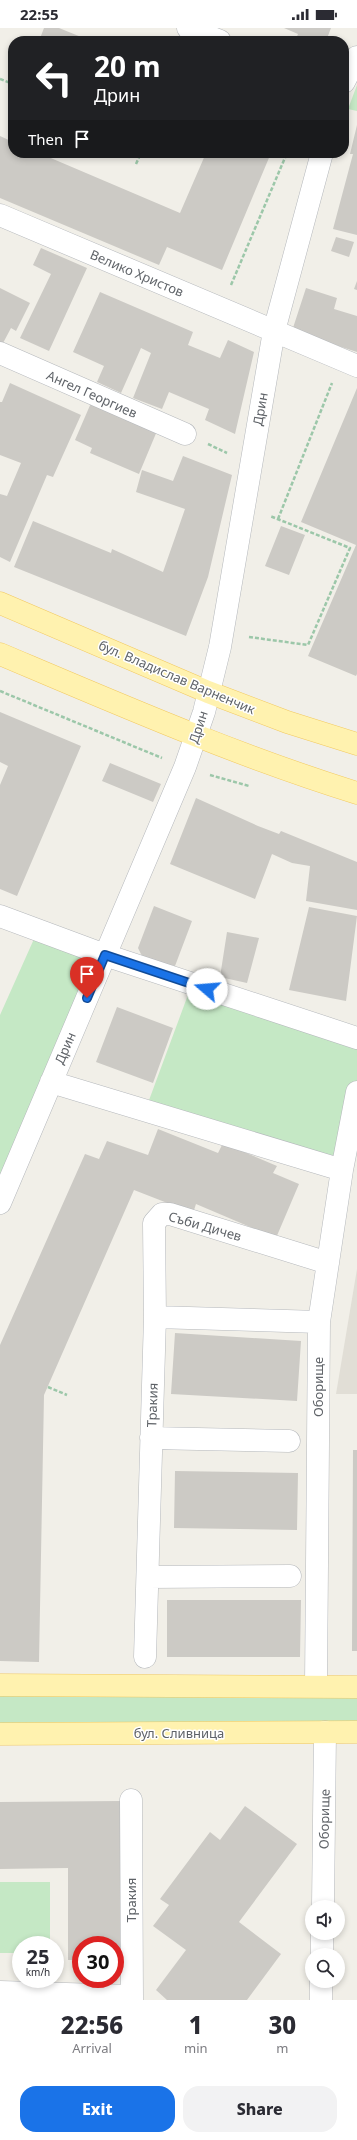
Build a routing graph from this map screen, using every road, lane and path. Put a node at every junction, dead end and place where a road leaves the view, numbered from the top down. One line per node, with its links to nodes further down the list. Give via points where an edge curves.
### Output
1 (193, 29): 2 (street)
2 (209, 36)
3 (357, 57): 4 (street)
4 (349, 72)
5 (139, 158): 8 (path)
6 (285, 158): 10 (path)
7 (321, 158): 11 (street, Дрин)
8 (136, 164)
9 (0, 215): 10 (street, Велико Христов)
10 (222, 309): 11 (street, Велико Христов)
11 (274, 330): 13 (street, Велико Христов); 15 (street, Дрин)
12 (0, 353): 14 (street, Ангел Георгиев)
13 (349, 362): 16 (path)
14 (185, 434): 15 (path)
15 (251, 463): 19 (street, Дрин)
16 (278, 519)
17 (295, 525): 19 (path, via 350,548 308,645)
18 (0, 602): 21 (main road, бул. Владислав Варненчик)
19 (223, 634): 21 (street, Дрин)
20 (0, 654): 22 (main road)
21 (208, 692): 22 (street, Дрин); 23 (main road, бул. Владислав Варненчик, via 286,722)
22 (196, 737): 24 (main road, via 310,779); 26 (street, Дрин)
23 (357, 744)
24 (357, 793)
25 (0, 916): 26 (street)
26 (105, 955): 27 (street); 28 (street, Дрин)
27 (357, 1038)
28 (51, 1082): 30 (street); 31 (street, Дрин)
29 (357, 1092): 30 (street, Оборище)
30 (342, 1170): 32 (street, Оборище)
31 (0, 1203)
32 (328, 1264): 33 (street, Съби Дичев, via 170,1214 162,1214 154,1223); 34 (street, Оборище)
33 (155, 1317): 34 (street); 37 (street, Тракия)
34 (319, 1322): 43 (street, Оборище)
35 (48, 1387): 36 (path)
36 (67, 1395)
37 (152, 1438): 38 (street); 40 (street, Тракия)
38 (289, 1441)
39 (290, 1576): 40 (street)
40 (148, 1577): 41 (street, Тракия)
41 (146, 1657)
42 (0, 1685): 43 (main road)
43 (316, 1686): 44 (main road)
44 (357, 1687)
45 (325, 1732): 46 (main road, бул. Сливница); 47 (main road, бул. Сливница); 49 (street, Оборище)
46 (357, 1732)
47 (0, 1734)
48 (131, 1800): 52 (street, Тракия)
49 (322, 1900)
50 (322, 1988): 53 (street)
51 (0, 1992): 52 (street)
52 (132, 1998)
53 (321, 2000)

